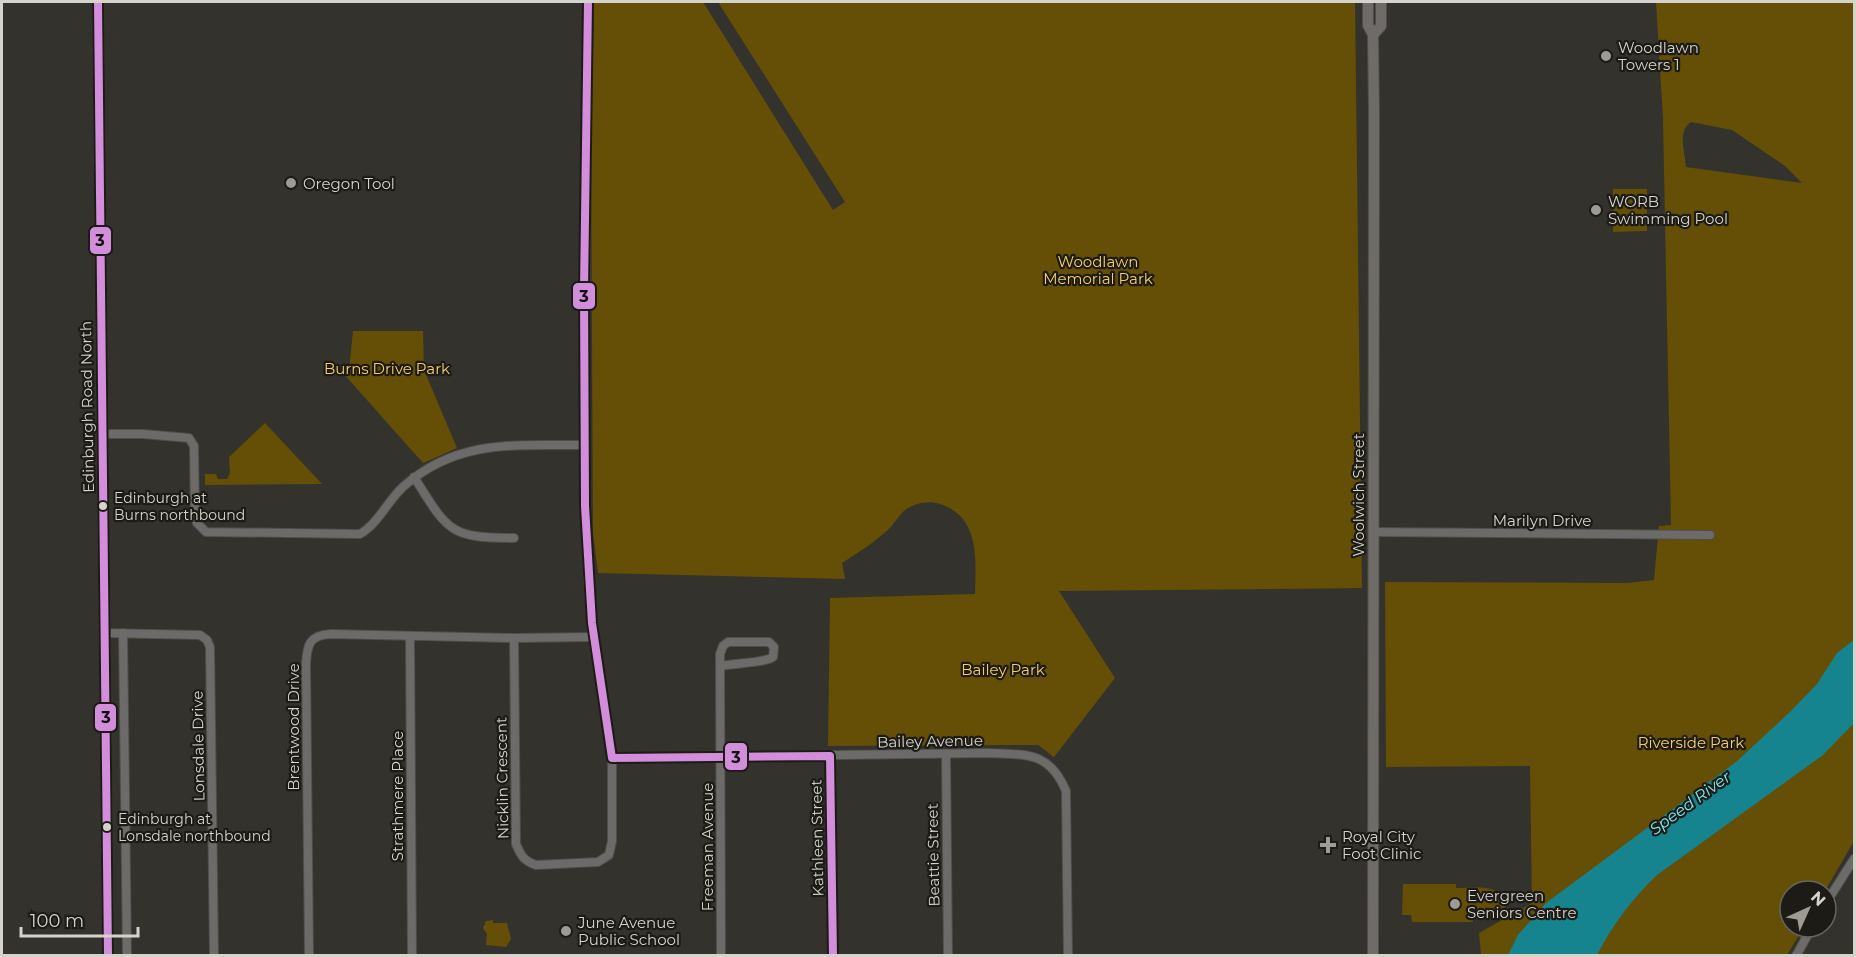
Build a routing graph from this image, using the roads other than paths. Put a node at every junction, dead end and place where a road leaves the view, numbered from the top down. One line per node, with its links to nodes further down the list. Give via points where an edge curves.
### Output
1 (98, 2): 6 (main road, Edinburgh Road North)
2 (588, 2): 7 (street, Nicklin Crescent)
3 (1368, 2): 5 (main road, Woolwich Street)
4 (1381, 2): 5 (main road, Woolwich Street, via 1381,26)
5 (1372, 35): 9 (main road, Woolwich Street)
6 (102, 434): 8 (street, via 189,438 194,446 195,518 206,531 360,534); 12 (main road, Edinburgh Road North)
7 (584, 445): 8 (street, via 479,447 439,461); 14 (street, Nicklin Crescent)
8 (414, 477): 11 (street, via 450,528 473,537)
9 (1373, 532): 10 (street, Marilyn Drive); 34 (main road, Woolwich Street)
10 (1710, 535)
11 (514, 538)
12 (104, 633): 13 (street, Lonsdale Drive); 25 (main road, Edinburgh Road North)
13 (123, 633): 26 (street); 27 (street, Lonsdale Drive, via 200,636 210,647)
14 (593, 636): 16 (street, Brentwood Drive); 21 (street, Nicklin Crescent)
15 (410, 637): 16 (street, Brentwood Drive); 28 (street, Brentwood Drive, via 319,634 307,647); 29 (street, Strathmere Place)
16 (514, 638): 21 (street, Nicklin Crescent, via 516,844 527,862 555,866 598,862 609,855)
17 (721, 666): 17 (street, Freeman Avenue, via 768,660 773,657 774,647 769,642 728,642 723,646); 19 (street, Freeman Avenue)
18 (946, 754): 20 (street, Bailey Avenue); 32 (street, Beattie Street); 33 (street, Bailey Avenue, via 1033,755 1059,776 1066,791)
19 (720, 756): 20 (street, Bailey Avenue); 21 (street, Bailey Avenue); 30 (street, Freeman Avenue)
20 (830, 756): 31 (street, Kathleen Street)
21 (612, 758)
22 (1854, 859): 23 (street)
23 (1838, 884)
24 (1805, 939): 35 (street)
25 (108, 956)
26 (127, 956)
27 (214, 956)
28 (309, 956)
29 (412, 956)
30 (721, 956)
31 (833, 956)
32 (948, 956)
33 (1068, 956)
34 (1373, 956)
35 (1796, 956)

